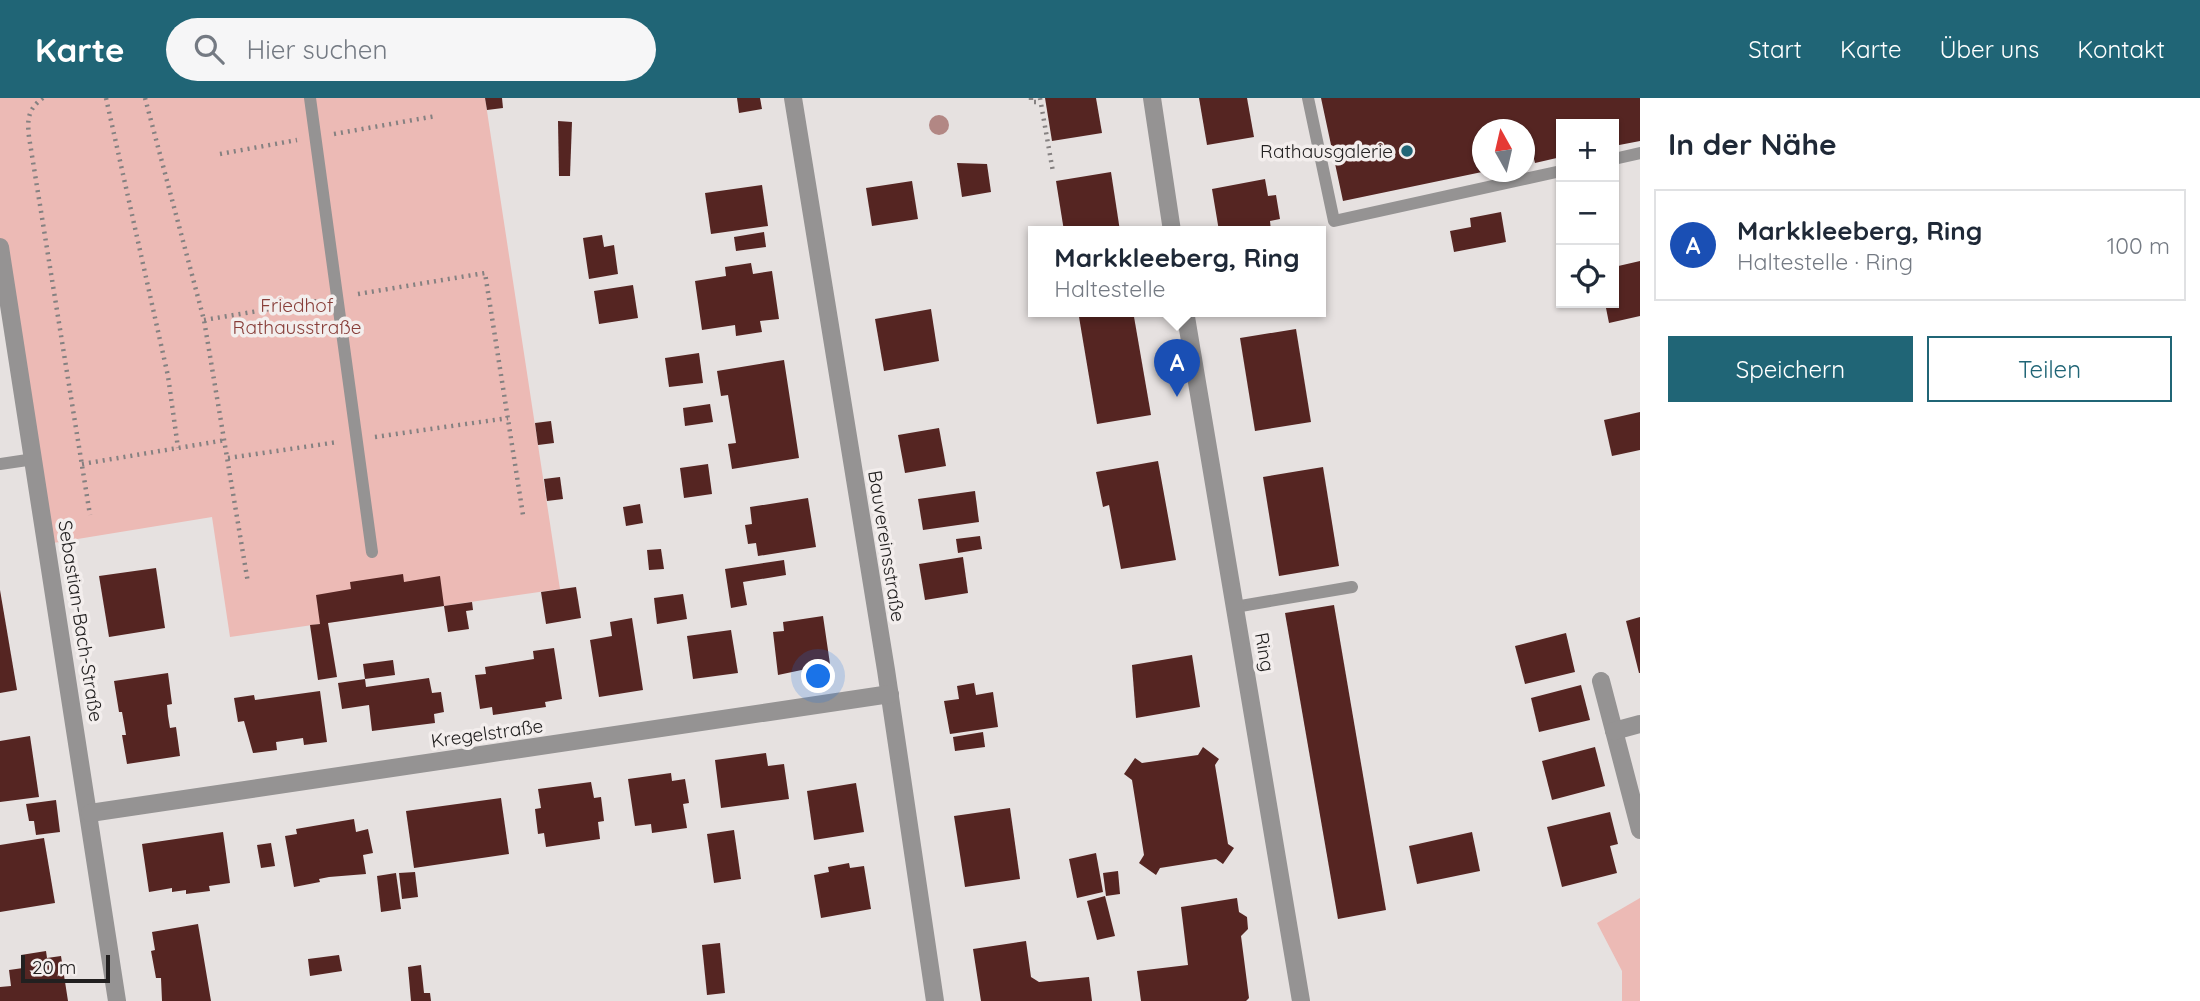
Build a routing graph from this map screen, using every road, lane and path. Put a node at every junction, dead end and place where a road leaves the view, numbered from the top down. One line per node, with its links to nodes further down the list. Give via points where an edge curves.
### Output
1 (44, 98): 22 (path, via 33,106 27,120)
2 (106, 98): 19 (path, via 168,376)
3 (145, 98): 18 (path, via 204,320)
4 (310, 98): 25 (lane)
5 (793, 98): 30 (street, Bauvereinsstraße)
6 (1031, 98): 9 (path, via 1031,102)
7 (1152, 98): 14 (street)
8 (1308, 98): 13 (lane, via 1334,220)
9 (1040, 100): 12 (path)
10 (1640, 153): 11 (lane)
11 (1619, 158)
12 (1053, 172)
13 (1556, 172)
14 (1171, 226)
15 (0, 247): 20 (street, Sebastian-Bach-Straße)
16 (485, 273): 24 (path)
17 (1186, 317): 28 (street, Ring)
18 (226, 440): 19 (path); 26 (path)
19 (178, 448): 22 (path)
20 (34, 459): 21 (lane); 33 (street, Sebastian-Bach-Straße)
21 (0, 464)
22 (82, 464): 23 (path)
23 (90, 515)
24 (523, 515)
25 (372, 552)
26 (248, 583)
27 (1352, 587): 28 (lane)
28 (1236, 607): 37 (street, Ring)
29 (1601, 681): 32 (street)
30 (890, 694): 33 (street, Kregelstraße); 36 (street, Bauvereinsstraße)
31 (1640, 724): 32 (street)
32 (1614, 731): 34 (street)
33 (90, 813): 35 (street, Sebastian-Bach-Straße)
34 (1640, 830)
35 (117, 1001)
36 (935, 1001)
37 (1301, 1001)

